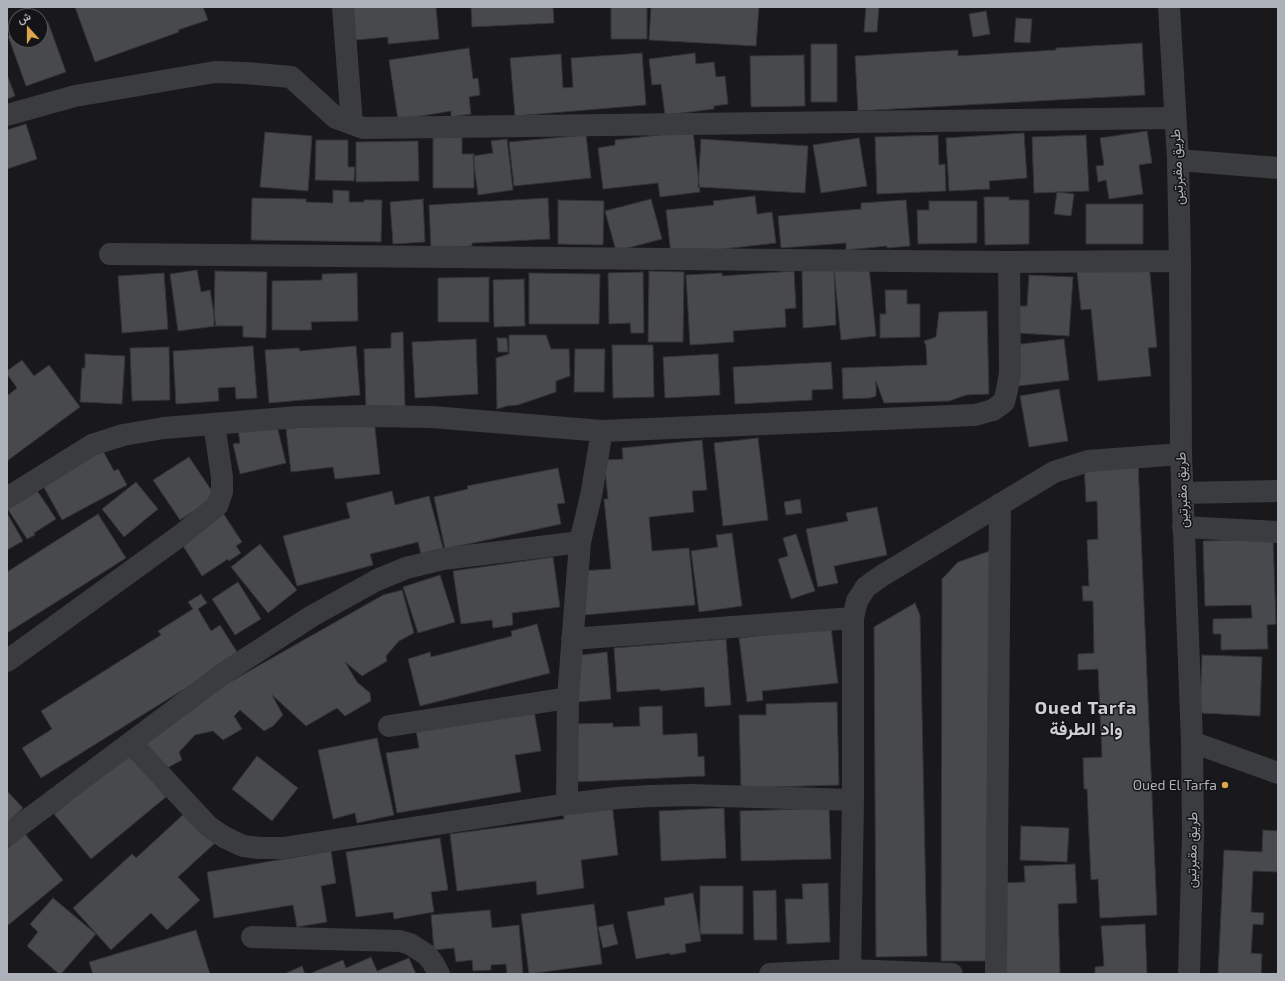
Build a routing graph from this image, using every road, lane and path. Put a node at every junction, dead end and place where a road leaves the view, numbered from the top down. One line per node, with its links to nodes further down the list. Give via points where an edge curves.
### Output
1 (343, 7): 5 (street)
2 (1169, 7): 4 (street, طريق مقبرتين)
3 (7, 115): 5 (street, via 76,96 215,72 291,77 336,118)
4 (1175, 118): 5 (street, via 363,128); 6 (street, طريق مقبرتين)
5 (352, 124)
6 (1178, 160): 7 (street); 9 (street, طريق مقبرتين)
7 (1278, 168)
8 (110, 254): 10 (street)
9 (1180, 261): 10 (street); 13 (street, طريق مقبرتين)
10 (1009, 262): 12 (street, via 1010,373 1004,402 994,410 954,417)
11 (214, 424): 12 (street, via 298,417 424,416); 16 (street, via 157,429 123,435 92,445); 23 (street, via 222,477 222,492 217,506)
12 (602, 431): 20 (street)
13 (1181, 454): 15 (street, طريق مقبرتين); 17 (street, via 1088,461 1071,465 1054,472)
14 (1278, 491): 15 (street)
15 (1182, 493): 18 (street, طريق مقبرتين)
16 (7, 498)
17 (1000, 504): 21 (street, via 866,587 857,601); 38 (street)
18 (1183, 527): 19 (street); 26 (street, طريق مقبرتين)
19 (1278, 532)
20 (580, 542): 22 (street); 27 (street, via 443,558 406,568 377,580 312,616 224,674)
21 (853, 618): 22 (street); 29 (street)
22 (572, 639): 24 (street)
23 (7, 661)
24 (568, 698): 25 (street); 30 (street)
25 (389, 726)
26 (1192, 742): 28 (street); 39 (street, طريق مقبرتين)
27 (131, 743): 30 (street, via 208,826 243,846 283,848); 31 (street)
28 (1278, 773)
29 (853, 800): 30 (street, via 682,795 617,798); 33 (street)
30 (567, 804)
31 (7, 835)
32 (252, 937): 35 (street, via 400,941 427,955)
33 (850, 970): 34 (street); 37 (street)
34 (796, 973): 36 (street)
35 (439, 974)
36 (770, 974)
37 (952, 974)
38 (996, 974)
39 (1189, 974)

